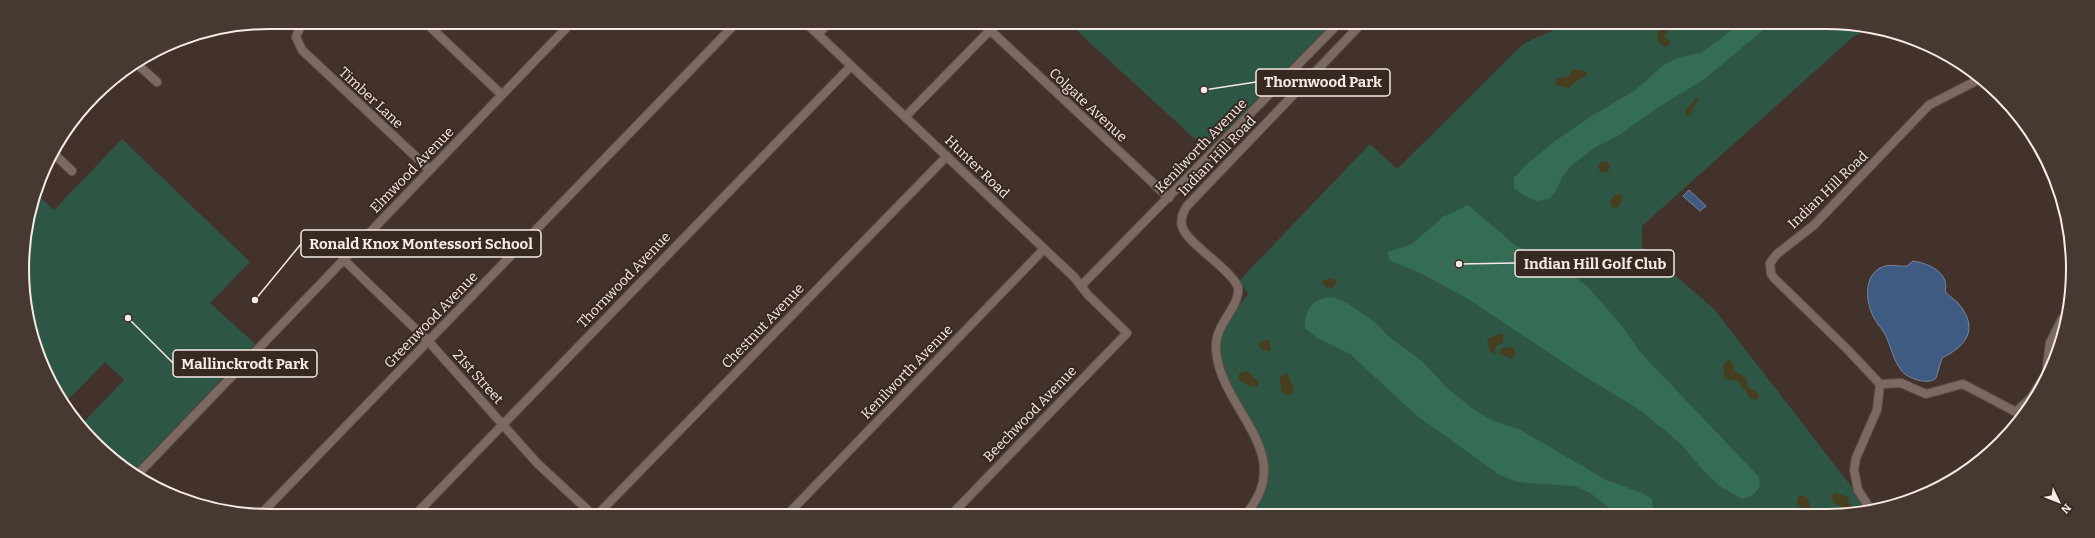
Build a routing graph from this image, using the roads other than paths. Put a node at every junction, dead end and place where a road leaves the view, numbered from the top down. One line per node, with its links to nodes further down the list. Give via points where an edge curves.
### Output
1 (300, 29): 19 (street, Timber Lane, via 297,33 302,50)
2 (432, 29): 15 (street)
3 (565, 29): 15 (street, Elmwood Avenue)
4 (730, 29): 27 (street, Greenwood Avenue)
5 (813, 29): 10 (street, Hunter Road)
6 (823, 29): 10 (street)
7 (1332, 29): 21 (street, Kenilworth Avenue)
8 (1357, 29): 40 (street, Indian Hill Road, via 1187,206 1181,219 1184,231 1238,287 1237,299 1219,331 1216,348 1222,377 1244,414 1264,457 1263,482)
9 (990, 30): 16 (street); 21 (street, Colgate Avenue)
10 (818, 34): 11 (street, Hunter Road)
11 (851, 66): 16 (street, Hunter Road); 31 (street, Thornwood Avenue)
12 (140, 67): 13 (street)
13 (156, 82)
14 (1975, 82): 29 (street, Indian Hill Road, via 1929,105 1819,220 1777,254 1770,263 1771,274 1775,279)
15 (502, 95): 19 (street, Elmwood Avenue)
16 (905, 117): 17 (street, Hunter Road)
17 (947, 156): 22 (street, Hunter Road); 37 (street, Chestnut Avenue)
18 (57, 157): 20 (street)
19 (430, 170): 23 (street, Elmwood Avenue)
20 (72, 171)
21 (1169, 198): 24 (street, Kenilworth Avenue)
22 (1044, 249): 24 (street, Hunter Road); 38 (street, Kenilworth Avenue)
23 (344, 260): 27 (street, 21st Street); 32 (street, Elmwood Avenue)
24 (1081, 286): 26 (street, Hunter Road)
25 (2059, 324): 28 (street, via 2050,343)
26 (1127, 333): 39 (street, Beechwood Avenue)
27 (429, 342): 31 (street, 21st Street); 34 (street, Greenwood Avenue)
28 (2048, 362)
29 (1880, 384): 30 (street, via 1901,382 1926,394 1963,384 2016,412); 33 (street, via 1878,410 1856,458 1854,470 1858,490)
30 (2024, 404)
31 (502, 424): 35 (street, Thornwood Avenue); 36 (street, 21st Street, via 537,463)
32 (140, 472)
33 (1868, 505)
34 (266, 509)
35 (421, 509)
36 (587, 509)
37 (603, 509)
38 (793, 509)
39 (957, 509)
40 (1250, 509)

